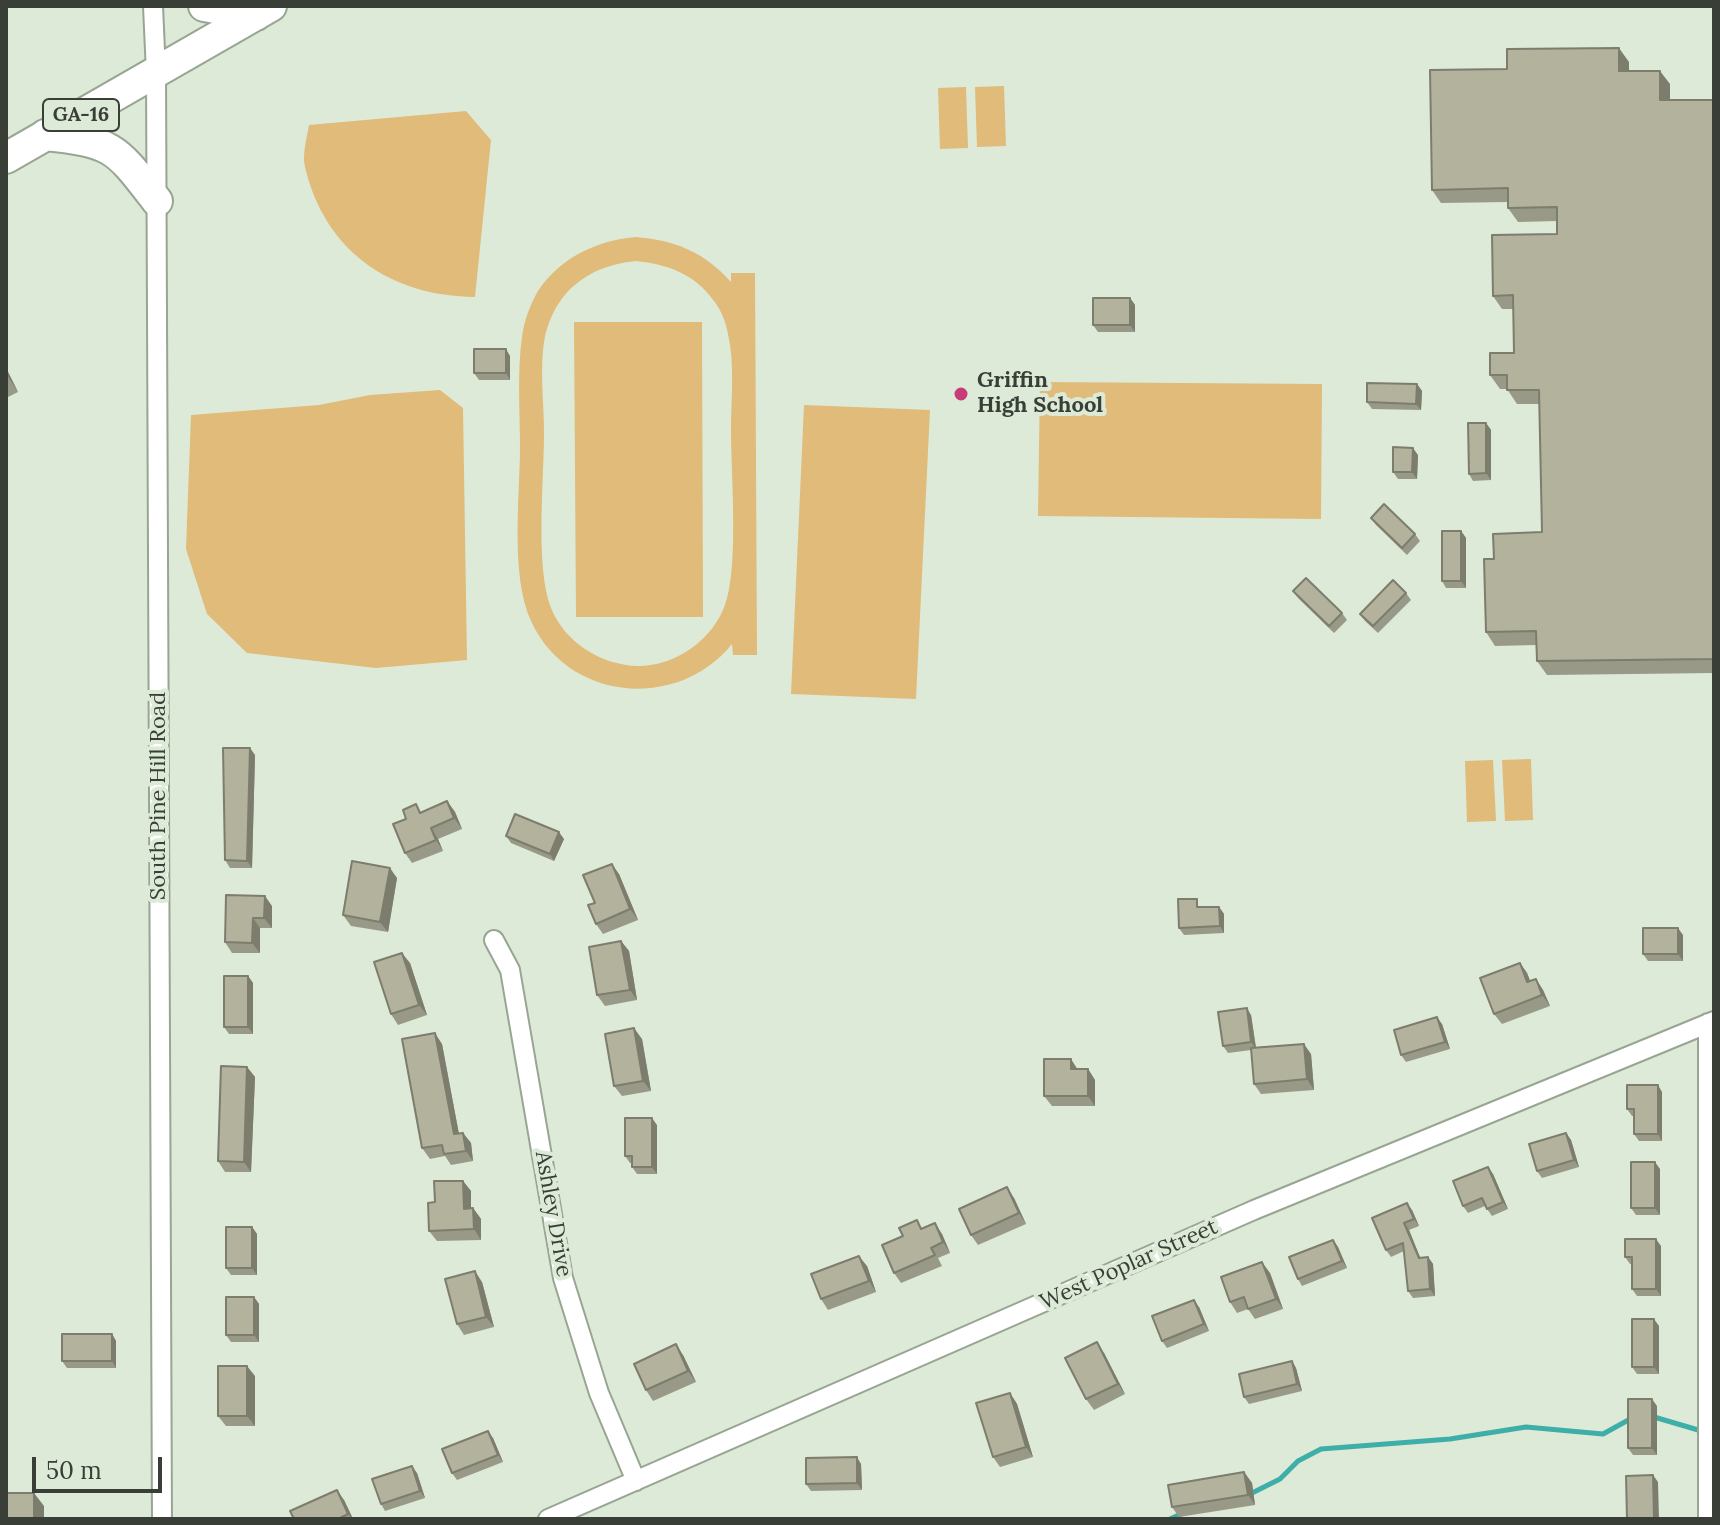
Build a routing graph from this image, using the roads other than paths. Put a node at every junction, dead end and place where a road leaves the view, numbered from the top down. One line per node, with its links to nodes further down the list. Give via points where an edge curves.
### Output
1 (153, 6): 4 (street, South Pine Hill Road)
2 (204, 6): 3 (main road)
3 (264, 10): 4 (main road, GA-16)
4 (156, 73): 5 (main road, GA-16); 7 (street, South Pine Hill Road)
5 (45, 135): 6 (main road, GA-16); 7 (main road, via 84,139 117,151)
6 (6, 158)
7 (157, 201): 11 (street, South Pine Hill Road)
8 (494, 940): 10 (street, Ashley Drive, via 510,970 563,1278 599,1393)
9 (1711, 1022): 10 (street, West Poplar Street, via 1254,1210); 13 (street)
10 (636, 1481): 12 (street, West Poplar Street)
11 (162, 1519)
12 (548, 1519)
13 (1708, 1519)

